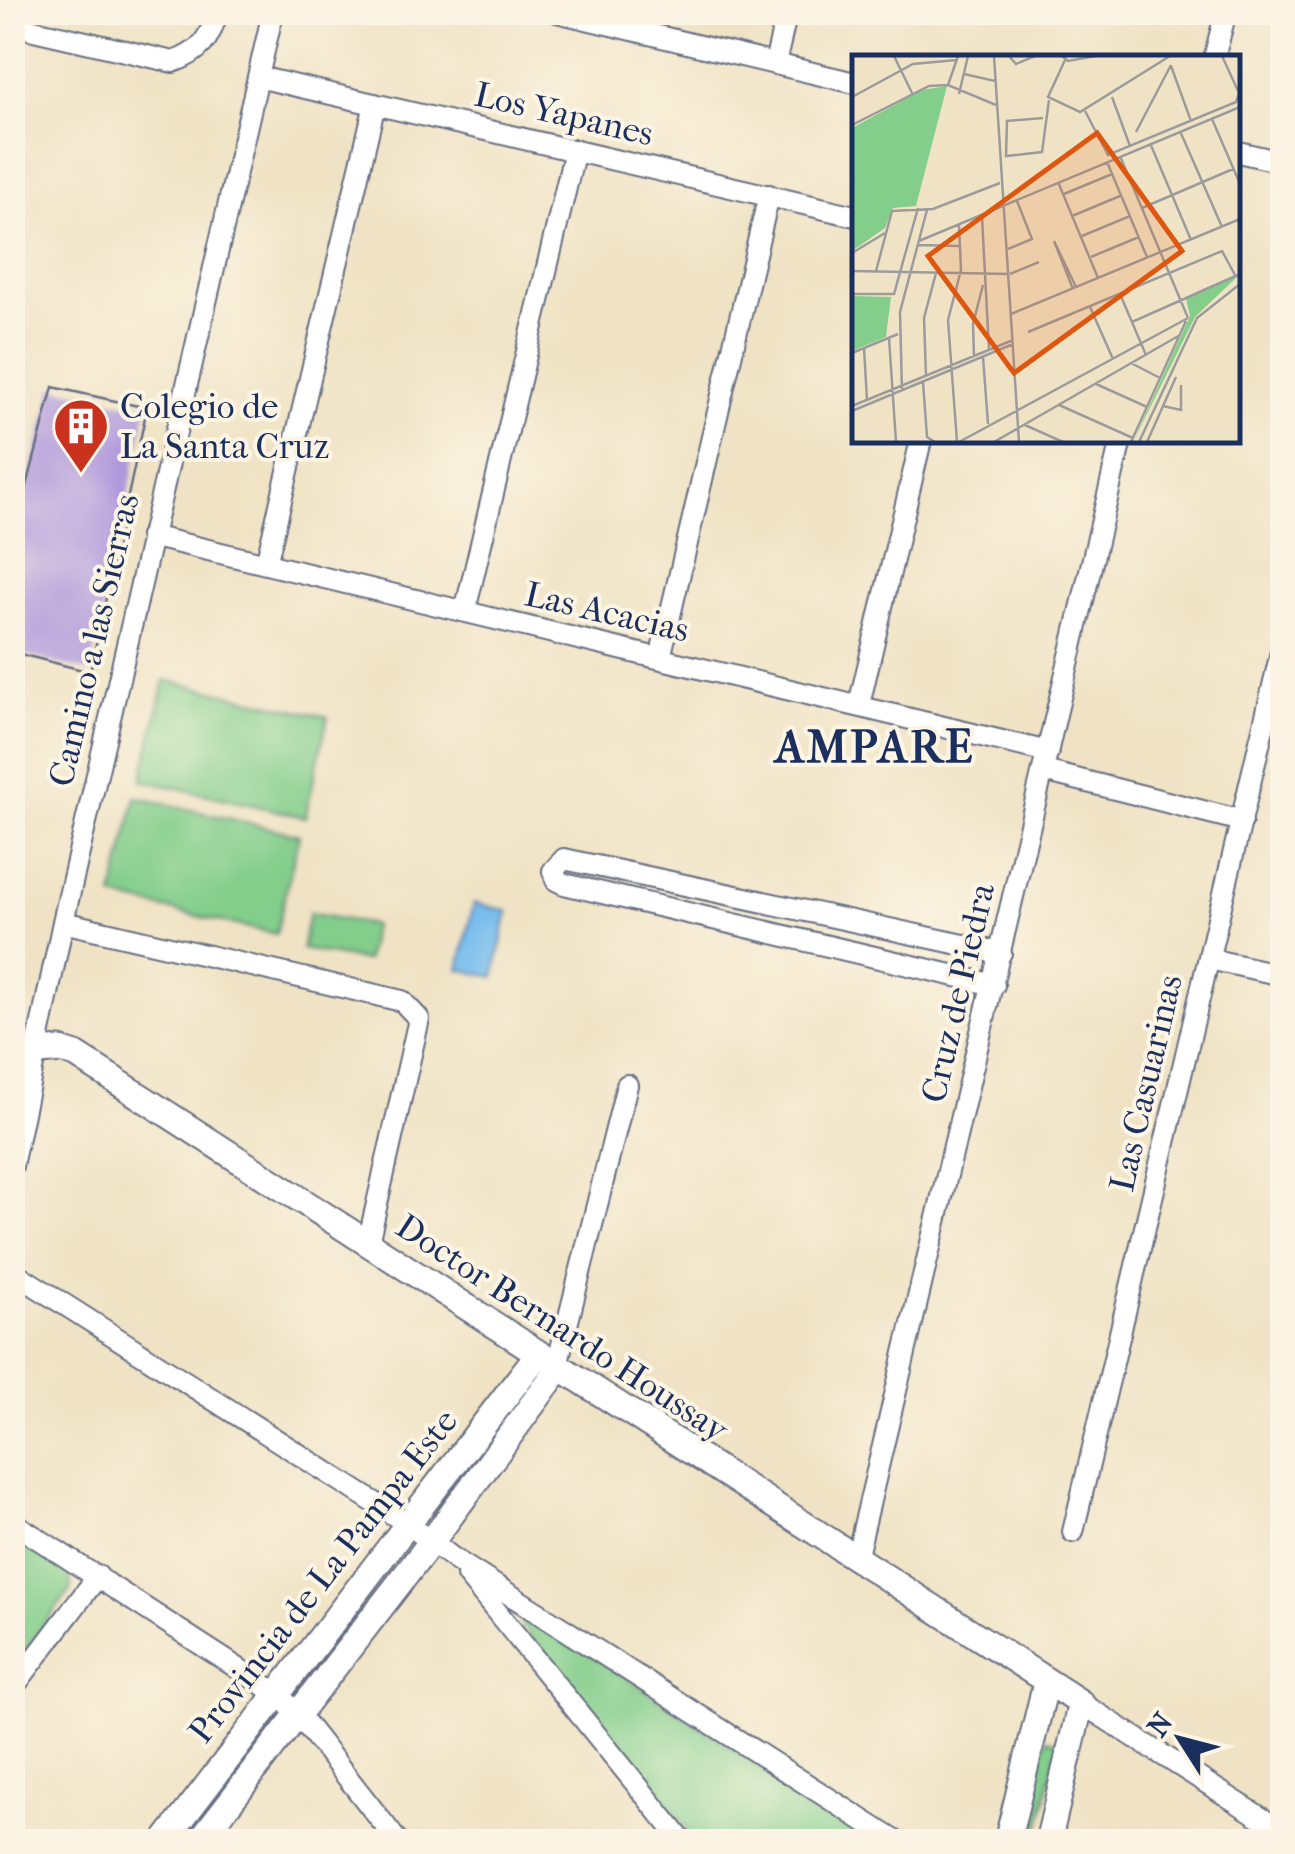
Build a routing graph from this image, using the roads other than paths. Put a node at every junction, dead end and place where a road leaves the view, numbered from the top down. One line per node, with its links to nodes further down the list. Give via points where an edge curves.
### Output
1 (216, 12): 6 (street, via 196,54 173,62)
2 (273, 12): 9 (street, Camino a las Sierras)
3 (557, 12): 8 (street)
4 (787, 12): 8 (street)
5 (1226, 12): 7 (street)
6 (12, 25)
7 (1215, 55)
8 (775, 64): 10 (street)
9 (258, 77): 11 (street, Los Yapanes); 19 (street, Camino a las Sierras)
10 (852, 82)
11 (375, 104): 12 (street, Los Yapanes); 20 (street)
12 (575, 150): 15 (street, Los Yapanes); 21 (street)
13 (1240, 152): 14 (street)
14 (1282, 162)
15 (769, 195): 16 (street, Los Yapanes); 22 (street)
16 (852, 215)
17 (921, 442): 24 (street)
18 (1122, 442): 25 (street, Cruz de Piedra)
19 (150, 536): 20 (street, Las Acacias); 27 (street, Camino a las Sierras)
20 (266, 564): 21 (street, Las Acacias)
21 (465, 611): 22 (street, Las Acacias)
22 (660, 658): 24 (street, Las Acacias)
23 (1281, 661): 26 (street, Las Casuarinas)
24 (859, 704): 25 (street, Las Acacias)
25 (1046, 762): 26 (street, Las Acacias); 28 (street, Cruz de Piedra)
26 (1242, 821): 29 (street, Las Casuarinas)
27 (62, 922): 32 (street, Camino a las Sierras); 35 (street, via 402,1001 419,1019)
28 (1001, 953): 31 (street, Cruz de Piedra); 31 (street, via 564,859 553,871 564,884)
29 (1209, 959): 30 (street); 40 (street, Las Casuarinas)
30 (1282, 974)
31 (994, 985): 43 (street, Cruz de Piedra)
32 (23, 1055): 34 (street, Camino a las Sierras); 35 (street, Doctor Bernardo Houssay, via 76,1055)
33 (628, 1086): 37 (street, Provincia de La Pampa Este)
34 (12, 1166)
35 (368, 1244): 37 (street, Doctor Bernardo Houssay)
36 (12, 1271): 39 (street)
37 (552, 1362): 39 (street, Provincia de La Pampa Este); 41 (street, Provincia de La Pampa Este); 43 (street, Doctor Bernardo Houssay)
38 (12, 1522): 44 (street)
39 (408, 1524): 41 (street); 46 (street, Provincia de La Pampa Este)
40 (1073, 1532)
41 (432, 1541): 42 (street); 48 (street, Provincia de La Pampa Este)
42 (454, 1559): 53 (street); 54 (street)
43 (856, 1560): 47 (street, Doctor Bernardo Houssay)
44 (98, 1576): 45 (street); 46 (street)
45 (12, 1689)
46 (276, 1693): 48 (street); 50 (street, Provincia de La Pampa Este)
47 (1064, 1693): 49 (street, Doctor Bernardo Houssay); 55 (street); 56 (street)
48 (297, 1713): 51 (street, Provincia de La Pampa Este); 52 (street)
49 (1282, 1831)
50 (164, 1842)
51 (199, 1842)
52 (398, 1842)
53 (683, 1842)
54 (897, 1842)
55 (1007, 1842)
56 (1048, 1842)

